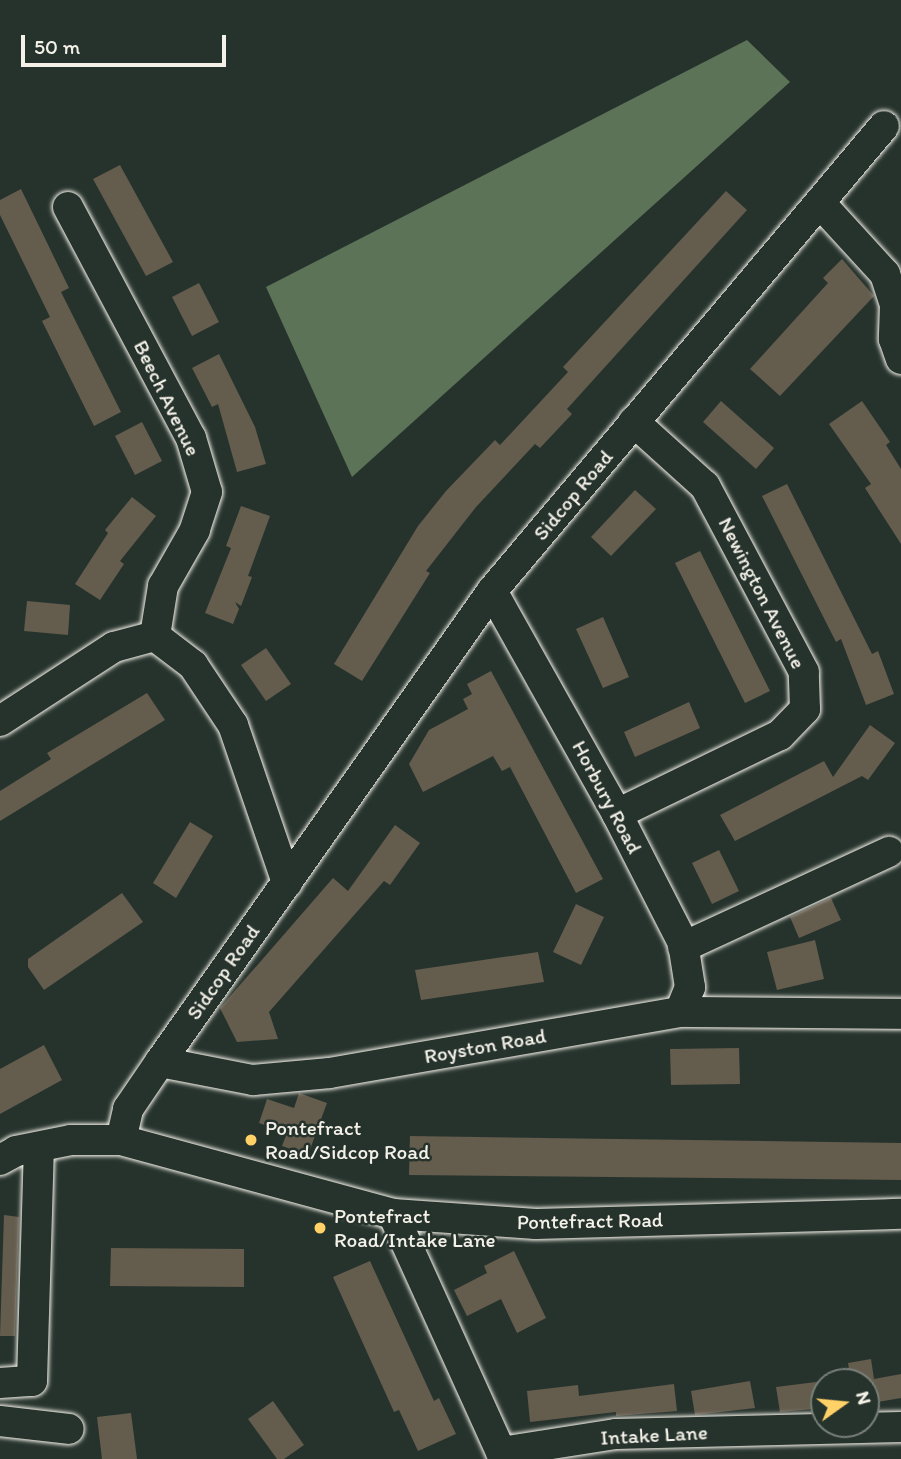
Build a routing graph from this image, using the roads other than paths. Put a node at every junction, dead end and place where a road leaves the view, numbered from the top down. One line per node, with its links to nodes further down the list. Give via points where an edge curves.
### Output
1 (884, 126): 2 (street, Sidcop Road)
2 (820, 203): 4 (street, via 885,274 895,305 894,340); 5 (street, Sidcop Road)
3 (68, 207): 7 (street, Beech Avenue, via 191,438 207,492 195,530 163,586)
4 (901, 359)
5 (634, 422): 6 (street, Sidcop Road); 9 (street, Newington Avenue, via 705,486 804,672 805,709 780,735)
6 (492, 591): 9 (street, Horbury Road); 11 (street, Sidcop Road)
7 (155, 636): 8 (street, via 114,647); 11 (street, via 193,665 233,724)
8 (3, 709)
9 (617, 814): 12 (street, Horbury Road)
10 (889, 852): 12 (street)
11 (287, 883): 15 (street, Sidcop Road)
12 (683, 947): 13 (street, Horbury Road, via 690,987)
13 (680, 1012): 14 (street, Royston Road); 15 (street, Royston Road, via 317,1074 253,1080)
14 (901, 1014)
15 (160, 1062): 16 (street, via 128,1109)
16 (121, 1140): 17 (street, Pontefract Road, via 71,1140); 19 (street, Pontefract Road)
17 (39, 1147): 18 (street, Pontefract Road); 21 (street, via 32,1381)
18 (0, 1160)
19 (393, 1214): 20 (street, Pontefract Road, via 536,1224); 23 (street, Intake Lane, via 502,1452 616,1434)
20 (901, 1214)
21 (0, 1383)
22 (0, 1421): 24 (street)
23 (901, 1427)
24 (69, 1429)

